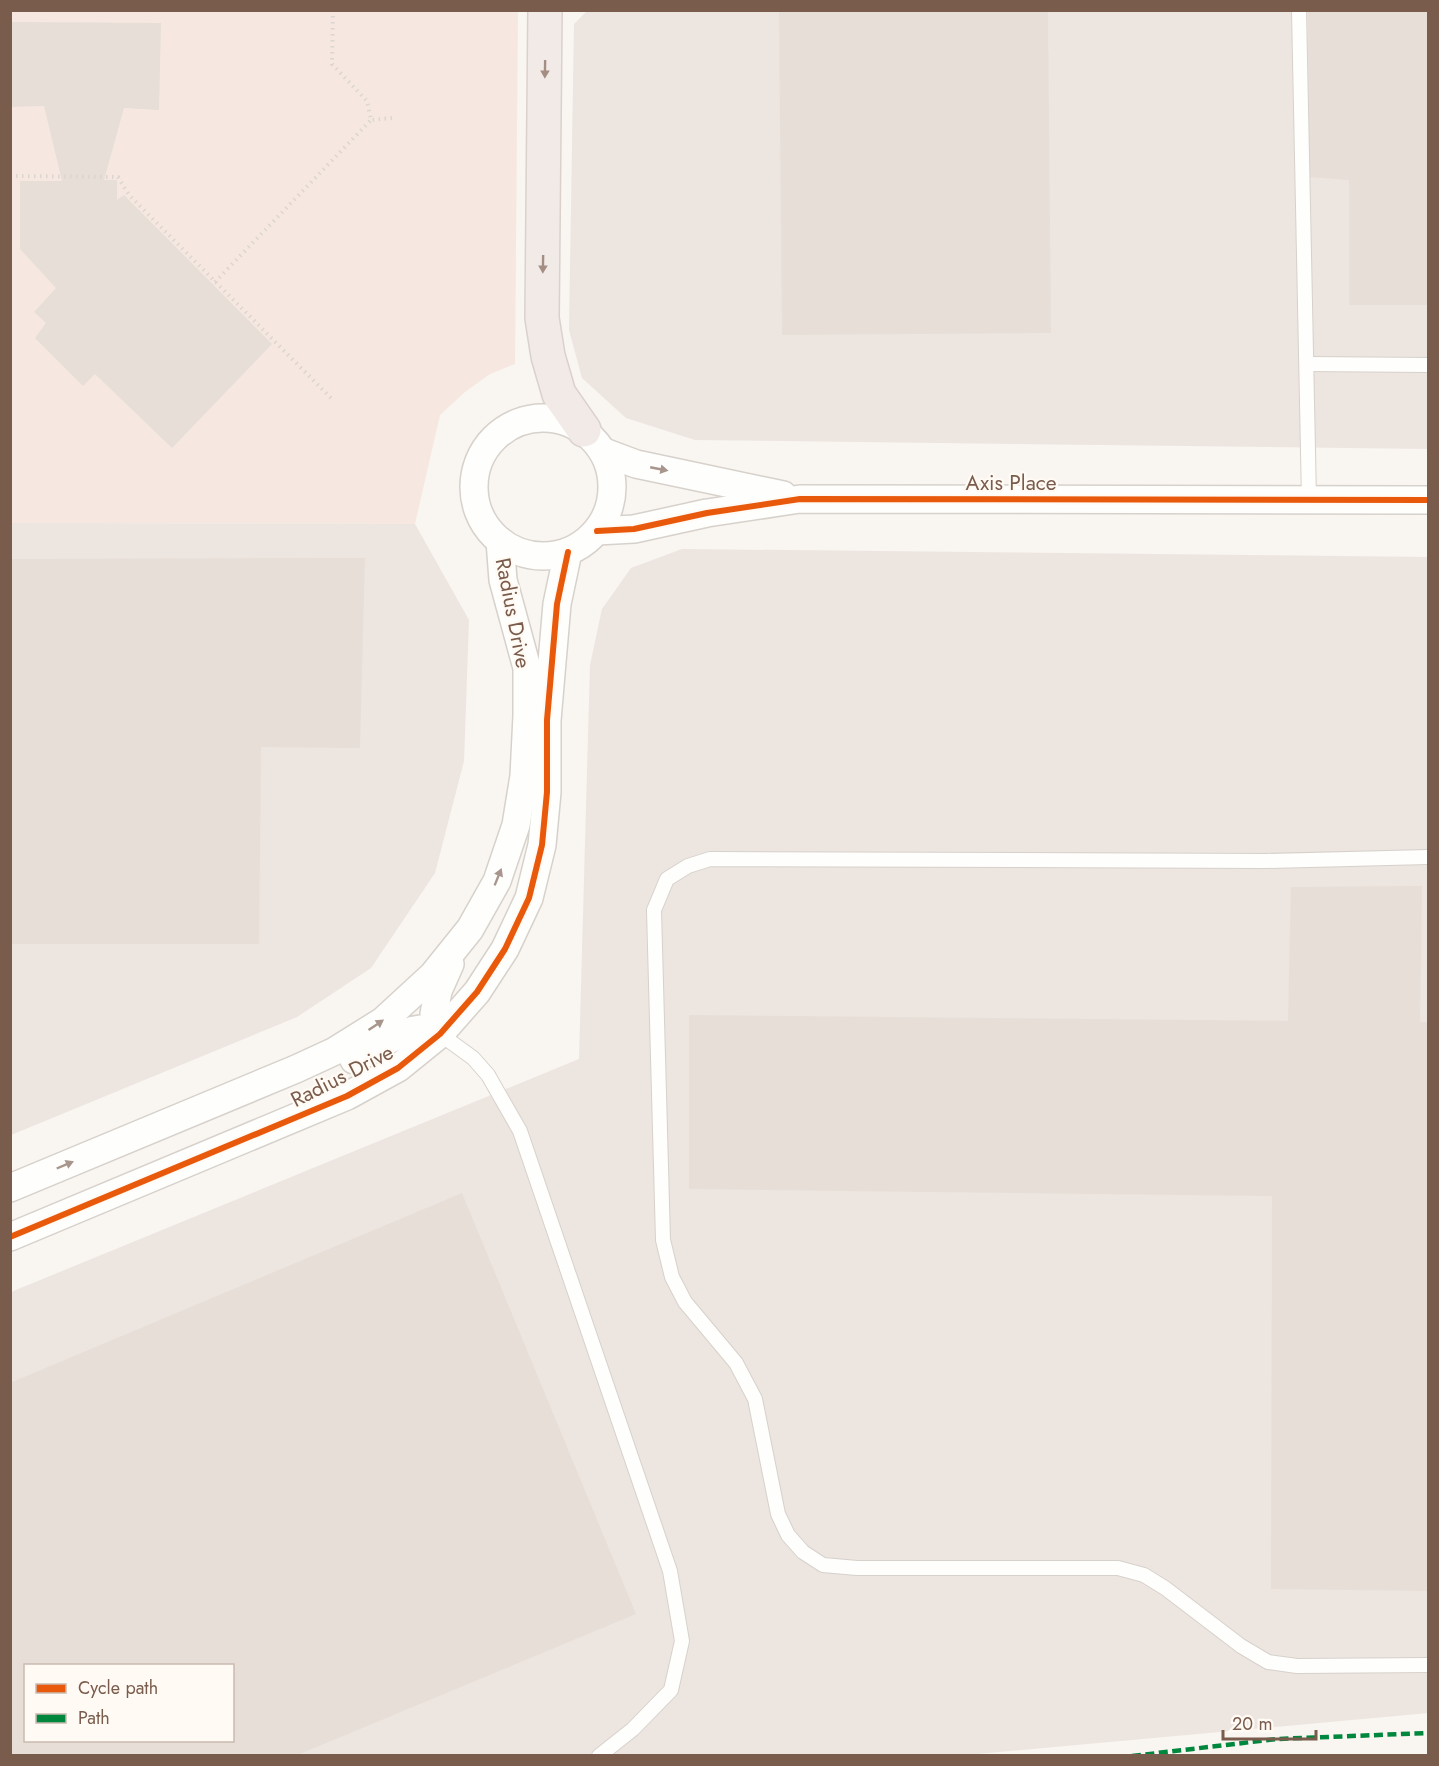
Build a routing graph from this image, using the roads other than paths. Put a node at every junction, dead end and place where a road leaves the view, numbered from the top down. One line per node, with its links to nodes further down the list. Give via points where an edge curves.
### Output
1 (545, 10): 5 (highway, one-way to 5, via 542,318 559,394)
2 (1299, 10): 3 (lane)
3 (1307, 364): 4 (lane); 7 (lane)
4 (1428, 365)
5 (594, 441): 6 (street, Axis Place, one-way to 6, via 636,464); 9 (street, via 611,471 613,493 608,513); 10 (street, via 567,422 549,417 511,425 495,436 476,466 473,483 480,515)
6 (800, 499): 7 (street, Axis Place); 9 (street, Axis Place, via 634,529)
7 (1309, 500): 8 (street, Axis Place)
8 (1428, 500)
9 (597, 531): 11 (street)
10 (500, 541): 11 (street, via 515,551 533,555); 13 (street, Radius Drive, one-way to 10, via 497,881 516,825 524,776 526,668 503,580)
11 (568, 552): 14 (street, Radius Drive, via 557,604 542,845 530,898 483,984)
12 (1428, 857): 18 (lane, via 1265,861 710,859 667,879 654,910 663,1240 672,1277 685,1302 736,1364 755,1399 778,1514 802,1552 823,1565 857,1568 1118,1568 1144,1575 1165,1588 1268,1662 1297,1666)
13 (457, 946): 14 (street, via 438,991 434,1014); 15 (street, Radius Drive, one-way to 13, via 335,1051 383,1021 434,975)
14 (440, 1034): 15 (street, via 423,1028 406,1033 279,1096 220,1118); 17 (street, Radius Drive, via 399,1068 347,1096); 19 (lane, via 473,1058 488,1075 520,1131 670,1571 681,1641 671,1690 633,1729)
15 (153, 1129): 16 (street, Radius Drive, one-way to 15)
16 (10, 1188)
17 (10, 1237)
18 (1428, 1665)
19 (599, 1755)

